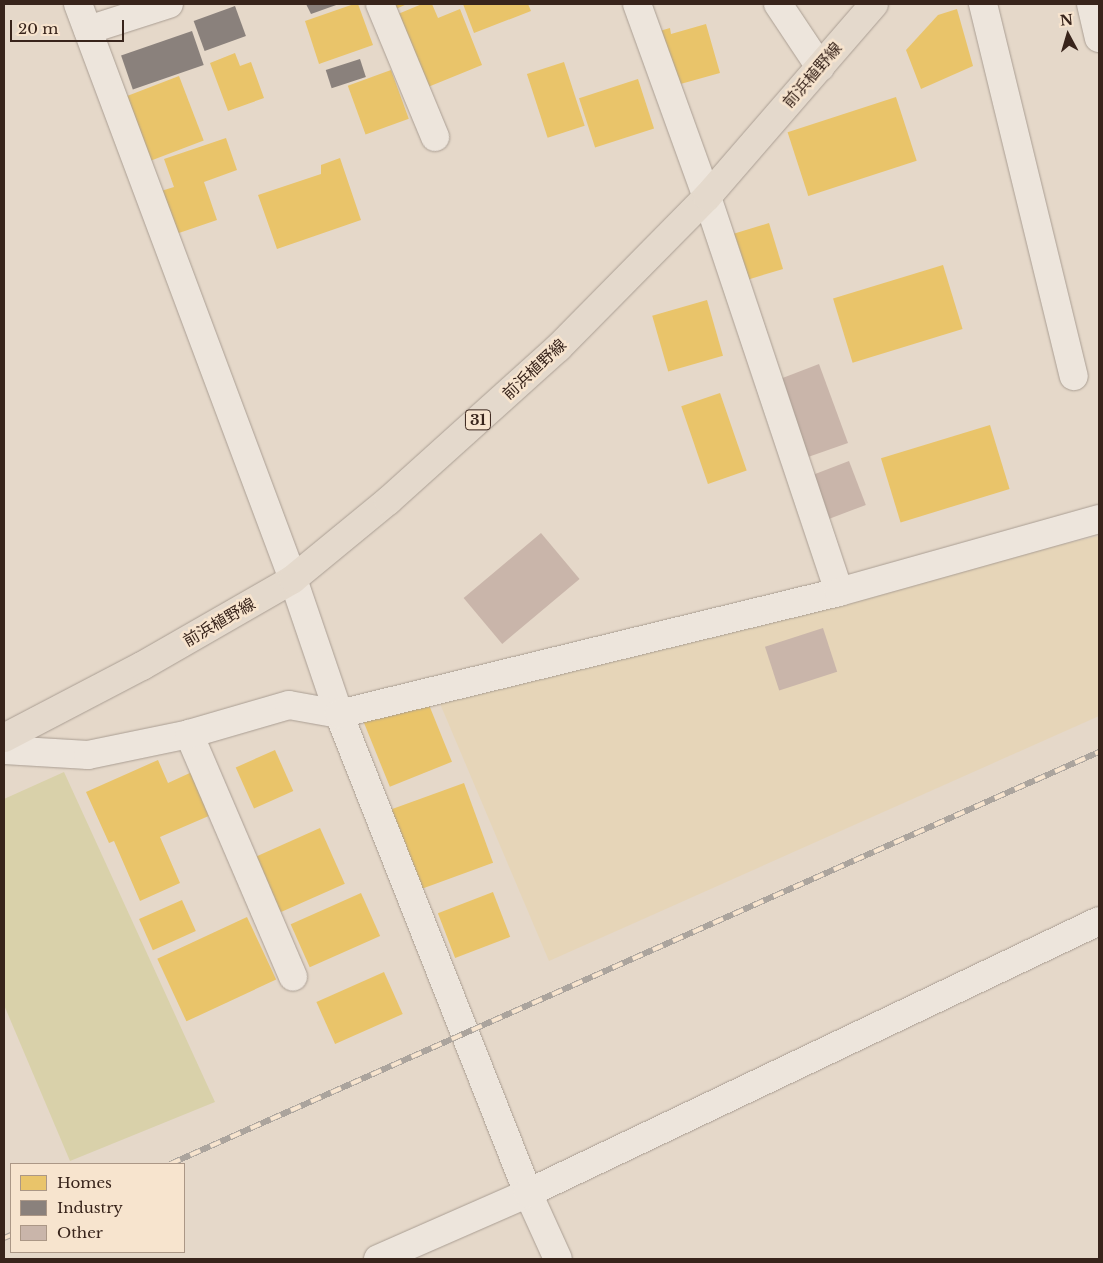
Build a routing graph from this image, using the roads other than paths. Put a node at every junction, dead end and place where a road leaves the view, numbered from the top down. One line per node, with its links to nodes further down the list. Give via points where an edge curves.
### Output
1 (78, 4): 9 (street)
2 (169, 4): 9 (street)
3 (380, 4): 12 (street)
4 (637, 4): 13 (street)
5 (778, 4): 11 (street)
6 (874, 4): 11 (main road, 前浜植野線 / 31)
7 (983, 4): 14 (street)
8 (1091, 4): 10 (street)
9 (88, 30): 16 (street)
10 (1099, 38)
11 (820, 67): 13 (main road, 前浜植野線 / 31)
12 (435, 138)
13 (706, 197): 16 (main road, 前浜植野線 / 31, via 558,348 388,501); 17 (street)
14 (1074, 376)
15 (1099, 519): 17 (street)
16 (293, 579): 18 (street); 20 (main road, 前浜植野線 / 31, via 142,666)
17 (839, 592): 18 (street)
18 (339, 714): 19 (street, via 290,705); 24 (street)
19 (189, 734): 21 (street, via 88,755); 23 (street)
20 (4, 738)
21 (4, 750)
22 (1099, 921): 24 (street)
23 (292, 977)
24 (528, 1193): 25 (street); 26 (street)
25 (378, 1259)
26 (558, 1259)

